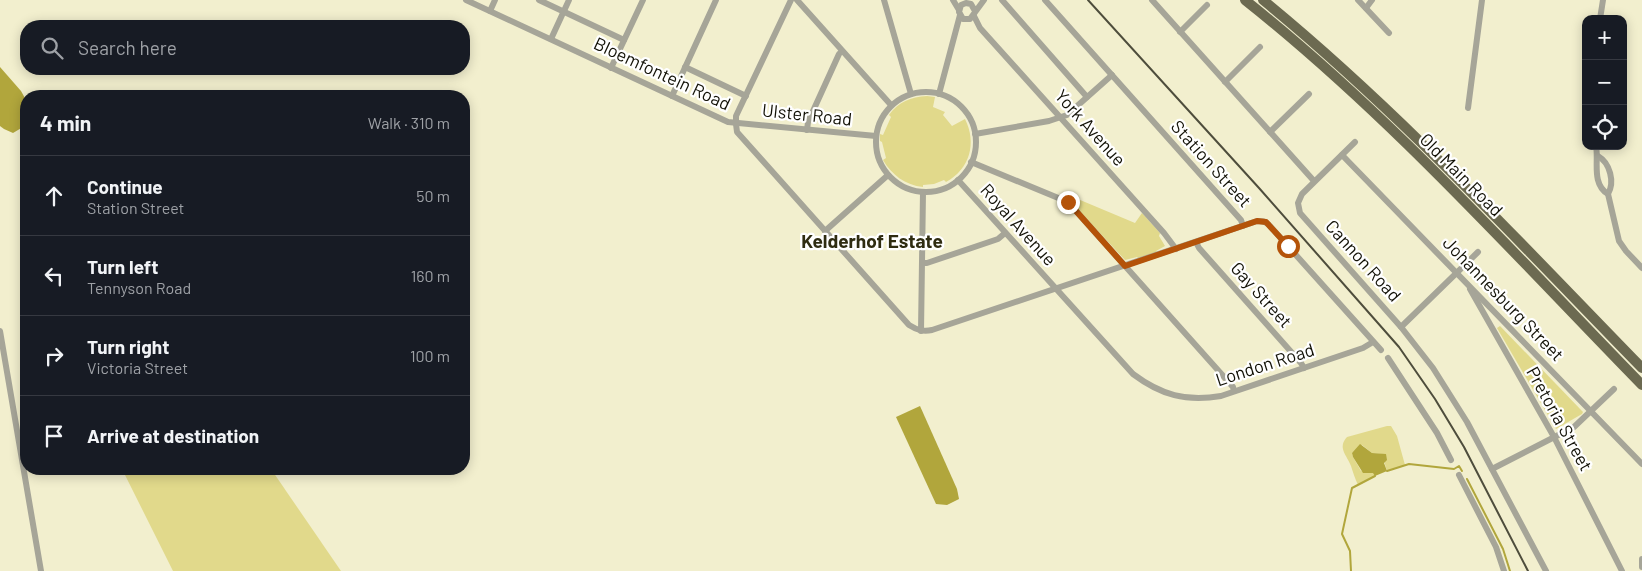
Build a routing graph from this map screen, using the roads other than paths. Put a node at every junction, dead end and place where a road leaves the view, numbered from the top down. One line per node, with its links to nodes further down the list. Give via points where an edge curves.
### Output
1 (466, 0): 24 (street, Bloemfontein Road)
2 (495, 0): 24 (street)
3 (539, 0): 25 (street, Bloemfontein Road)
4 (569, 0): 25 (street)
5 (643, 0): 31 (street)
6 (716, 0): 34 (street)
7 (791, 0): 42 (street)
8 (797, 0): 33 (street)
9 (884, 0): 38 (street)
10 (953, 0): 26 (street, York Avenue)
11 (984, 0): 26 (street)
12 (1002, 0): 43 (street)
13 (1045, 0): 36 (street, Station Street)
14 (1152, 0): 28 (street)
15 (1245, 0): 84 (main road, Old Main Road, via 1381,118)
16 (1264, 0): 83 (main road, Old Main Road, via 1389,110)
17 (1358, 0): 23 (street)
18 (1372, 0): 23 (street)
19 (1482, 0): 45 (street)
20 (1603, 0): 27 (street)
21 (967, 2): 26 (street, via 962,6); 26 (street, via 973,6)
22 (1207, 5): 28 (street)
23 (1366, 8): 29 (street)
24 (490, 11): 30 (street, Bloemfontein Road)
25 (564, 11): 30 (street); 31 (street, Bloemfontein Road)
26 (967, 15): 39 (street, via 956,33); 46 (street, York Avenue)
27 (1601, 15)
28 (1180, 32): 37 (street)
29 (1389, 32)
30 (551, 39): 35 (street, Bloemfontein Road)
31 (624, 40): 35 (street)
32 (1260, 47): 37 (street)
33 (842, 50): 44 (street); 48 (street)
34 (685, 67): 41 (street); 42 (street)
35 (611, 68): 41 (street, Bloemfontein Road)
36 (1112, 75): 43 (street); 62 (street, Station Street)
37 (1225, 82): 49 (street)
38 (911, 94): 39 (street); 44 (street)
39 (939, 94): 50 (street, via 954,100 966,111)
40 (1309, 94): 49 (street)
41 (672, 96): 47 (street, Bloemfontein Road)
42 (746, 96): 47 (street, via 736,116)
43 (1087, 97): 46 (street)
44 (891, 105): 51 (street, via 880,120)
45 (1468, 108)
46 (1061, 117): 50 (street); 66 (street, York Avenue)
47 (736, 124): 48 (street, Ulster Road); 63 (street, Bloemfontein Road, via 737,132)
48 (807, 130): 51 (street, Ulster Road)
49 (1270, 132): 59 (street)
50 (975, 134): 56 (street)
51 (876, 136): 57 (street, via 879,160)
52 (1354, 142): 54 (street, Cannon Road)
53 (1597, 150): 55 (street)
54 (1342, 155): 59 (street, Cannon Road); 71 (street, Johannesburg Street)
55 (1598, 156): 61 (street, via 1598,176 1602,190); 61 (street, via 1605,161 1610,174 1612,184)
56 (971, 162): 58 (street); 69 (street, via 1068,202)
57 (888, 174): 60 (street, via 904,186); 63 (street)
58 (958, 180): 60 (street, via 938,190); 64 (street, Royal Avenue)
59 (1314, 181): 76 (street, Cannon Road, via 1299,198 1300,213)
60 (923, 192): 68 (street)
61 (1608, 194): 70 (street, via 1619,241)
62 (1243, 226): 65 (street); 79 (street, Station Street, via 1257,221 1266,222)
63 (825, 230): 77 (street, Bloemfontein Road, via 909,325)
64 (1005, 233): 68 (street, via 998,239); 73 (street, Royal Avenue)
65 (1196, 242): 66 (street); 82 (street, Gay Street)
66 (1176, 248): 69 (street)
67 (1478, 252): 71 (street)
68 (922, 263): 77 (street)
69 (1125, 266): 73 (street); 86 (street)
70 (1642, 268)
71 (1457, 273): 72 (street, Johannesburg Street); 76 (street)
72 (1467, 284): 74 (street, Johannesburg Street); 75 (street, Pretoria Street)
73 (1056, 288): 77 (street); 86 (street, London Road, via 1133,374 1146,383 1185,398 1210,398)
74 (1500, 318): 75 (street); 87 (street, Johannesburg Street)
75 (1490, 326): 88 (street, Pretoria Street)
76 (1401, 327): 92 (street, Cannon Road, via 1433,368)
77 (921, 331)
78 (0, 332): 89 (street)
79 (1373, 342): 80 (street, Station Street); 82 (street, London Road, via 1367,347)
80 (1381, 350)
81 (1388, 358): 90 (street)
82 (1304, 368): 86 (street, London Road)
83 (1642, 368)
84 (1642, 385)
85 (1614, 389): 87 (street)
86 (1234, 391)
87 (1591, 411): 88 (street, via 1574,427); 91 (street, Johannesburg Street)
88 (1554, 437): 92 (street); 100 (street, Pretoria Street)
89 (20, 452)
90 (1451, 460)
91 (1642, 464)
92 (1492, 469): 99 (street, Cannon Road)
93 (24, 475): 97 (street)
94 (1459, 475): 98 (street, via 1496,547)
95 (1642, 559): 96 (street)
96 (1642, 566)
97 (40, 571)
98 (1504, 571)
99 (1546, 571)
100 (1622, 571)

